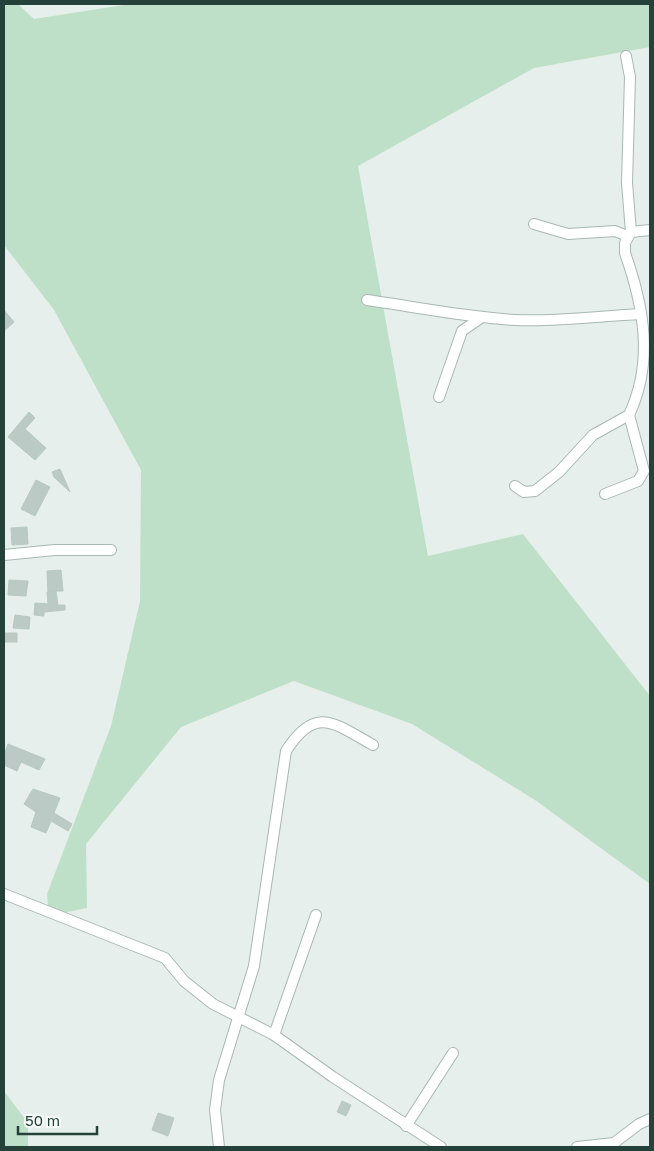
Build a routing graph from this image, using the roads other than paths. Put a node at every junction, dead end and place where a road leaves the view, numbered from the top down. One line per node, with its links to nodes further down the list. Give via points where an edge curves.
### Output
1 (626, 56): 4 (street, via 630,77)
2 (534, 224): 4 (street, via 568,234 615,231)
3 (650, 230): 4 (street)
4 (629, 234): 6 (street, via 625,252)
5 (367, 300): 7 (street)
6 (640, 314): 7 (street, via 551,320); 9 (street, via 646,357 644,373)
7 (482, 317): 8 (street, via 462,331)
8 (440, 398)
9 (629, 415): 10 (street, via 593,435 560,472 535,491 524,492); 11 (street, via 644,471 638,481)
10 (515, 486)
11 (605, 494)
12 (111, 550): 13 (street, via 55,550)
13 (4, 555)
14 (373, 745): 17 (street, via 331,722 320,721 307,727 286,750 254,966)
15 (4, 894): 17 (street, via 154,952 165,958 184,981 212,1004)
16 (316, 915): 18 (street)
17 (239, 1017): 18 (street); 22 (street, via 219,1080 215,1110)
18 (274, 1035): 21 (street)
19 (453, 1053): 21 (street)
20 (650, 1119): 24 (street, via 614,1143)
21 (406, 1126): 23 (street)
22 (219, 1147)
23 (441, 1147)
24 (577, 1147)

